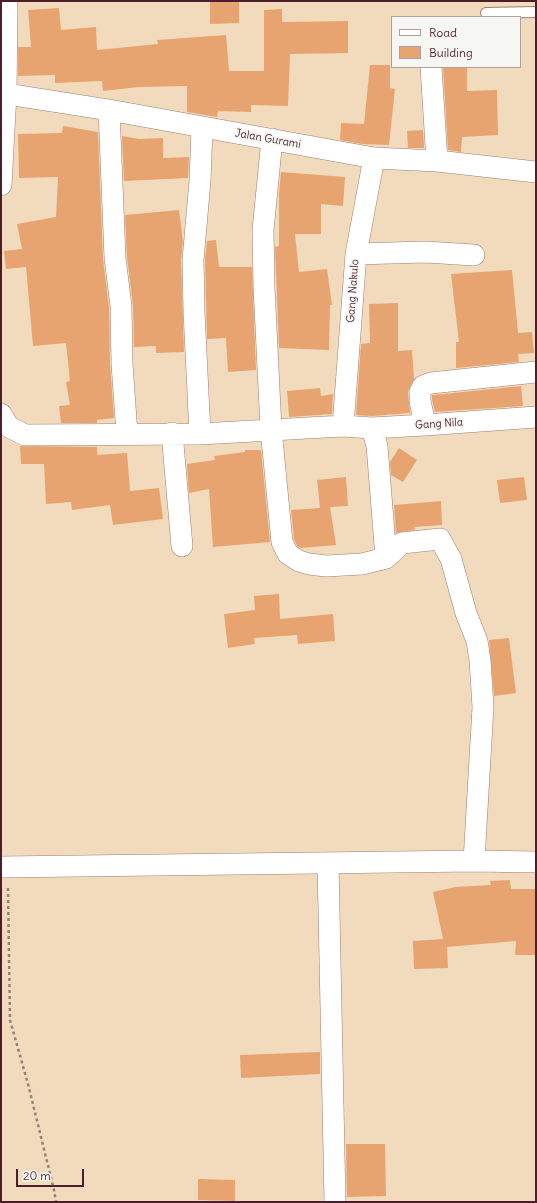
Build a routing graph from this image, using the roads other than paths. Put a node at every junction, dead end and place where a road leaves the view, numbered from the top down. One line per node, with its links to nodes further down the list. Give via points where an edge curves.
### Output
1 (7, 1): 5 (street)
2 (536, 12): 3 (lane)
3 (486, 13)
4 (431, 68): 10 (street)
5 (4, 93): 6 (street, Jalan Gurami); 12 (street)
6 (108, 110): 7 (street, Jalan Gurami); 23 (street)
7 (202, 128): 8 (street, Jalan Gurami); 24 (street, via 193,260)
8 (272, 139): 9 (street, Jalan Gurami); 21 (street, via 263,230 266,365)
9 (374, 158): 10 (street, Jalan Gurami); 13 (street, Gang Nakulo)
10 (437, 161): 11 (street, Jalan Gurami)
11 (536, 172)
12 (1, 185)
13 (356, 254): 14 (street, via 425,252); 19 (street, Gang Nakulo)
14 (474, 255)
15 (536, 372): 18 (street, via 423,386 420,401)
16 (1, 414): 23 (street, Gang Nila, via 9,427 25,435)
17 (536, 417): 18 (street, Gang Nila)
18 (425, 425): 20 (street, Gang Nila)
19 (343, 426): 20 (street, Gang Nila); 21 (street, Gang Nila)
20 (372, 428): 26 (street, via 377,446)
21 (271, 429): 24 (street, Gang Nila); 26 (street, via 282,542 288,554 304,562 326,566 362,564)
22 (172, 433): 23 (street, Gang Nila); 24 (street, Gang Nila); 25 (street)
23 (127, 434)
24 (200, 434)
25 (182, 546)
26 (386, 558): 27 (street, via 402,543 440,539 452,559 477,642 483,707)
27 (474, 861): 28 (street); 29 (street)
28 (536, 862)
29 (328, 863): 30 (street); 31 (street)
30 (4, 867)
31 (335, 1202)

